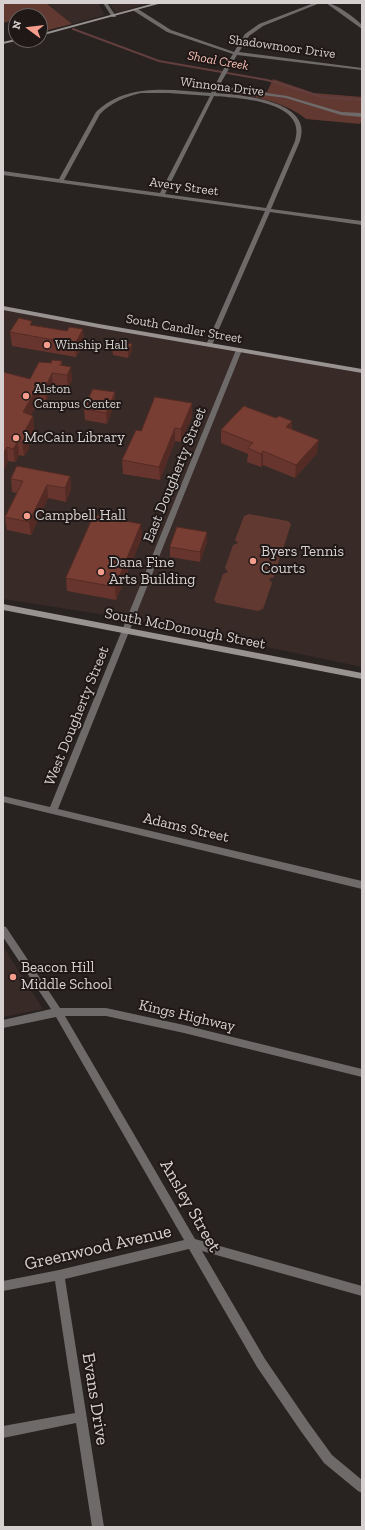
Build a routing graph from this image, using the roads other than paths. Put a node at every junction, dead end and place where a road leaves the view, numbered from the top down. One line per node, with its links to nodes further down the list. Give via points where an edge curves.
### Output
1 (105, 3): 6 (street)
2 (160, 3): 5 (main road)
3 (318, 3): 9 (street, via 261,25 247,35)
4 (328, 3): 7 (street)
5 (136, 10): 6 (main road); 9 (street, Shadowmoor Drive, via 169,31)
6 (114, 16): 8 (main road)
7 (362, 28)
8 (48, 33)
9 (234, 54): 10 (street, Shadowmoor Drive); 11 (street)
10 (362, 69)
11 (217, 87): 12 (street); 13 (street, via 287,97)
12 (214, 95): 15 (street, Winnona Drive, via 141,92 122,96 106,104 98,113); 16 (street); 17 (street, Winnona Drive, via 273,104 287,111 300,127 295,148)
13 (362, 115)
14 (3, 173): 15 (street, Avery Street)
15 (61, 181): 16 (street, Avery Street)
16 (162, 195): 17 (street, Avery Street)
17 (268, 210): 18 (street, Avery Street); 20 (street, Winnona Drive)
18 (362, 223)
19 (3, 308): 20 (main road, South Candler Street)
20 (209, 345): 21 (main road, South Candler Street)
21 (239, 350): 22 (main road, South Candler Street); 24 (street, East Dougherty Street)
22 (362, 371)
23 (3, 607): 24 (main road, South McDonough Street)
24 (126, 631): 25 (main road, South McDonough Street); 27 (street, West Dougherty Street)
25 (362, 676)
26 (3, 799): 27 (street, Adams Street)
27 (53, 811): 28 (street, Adams Street)
28 (362, 885)
29 (3, 930): 30 (street, Ansley Street)
30 (58, 1012): 31 (street, Kings Highway); 32 (street, Kings Highway, via 106,1012); 33 (street, Ansley Street)
31 (3, 1024)
32 (362, 1073)
33 (191, 1243): 34 (street, Greenwood Avenue); 36 (street, Greenwood Avenue); 39 (street, Ansley Street, via 262,1363 304,1426 328,1459)
34 (59, 1275): 35 (street, Greenwood Avenue); 37 (street, Evans Drive)
35 (3, 1286)
36 (362, 1291)
37 (80, 1418): 38 (street); 40 (street, Evans Drive)
38 (3, 1432)
39 (362, 1487)
40 (98, 1527)

